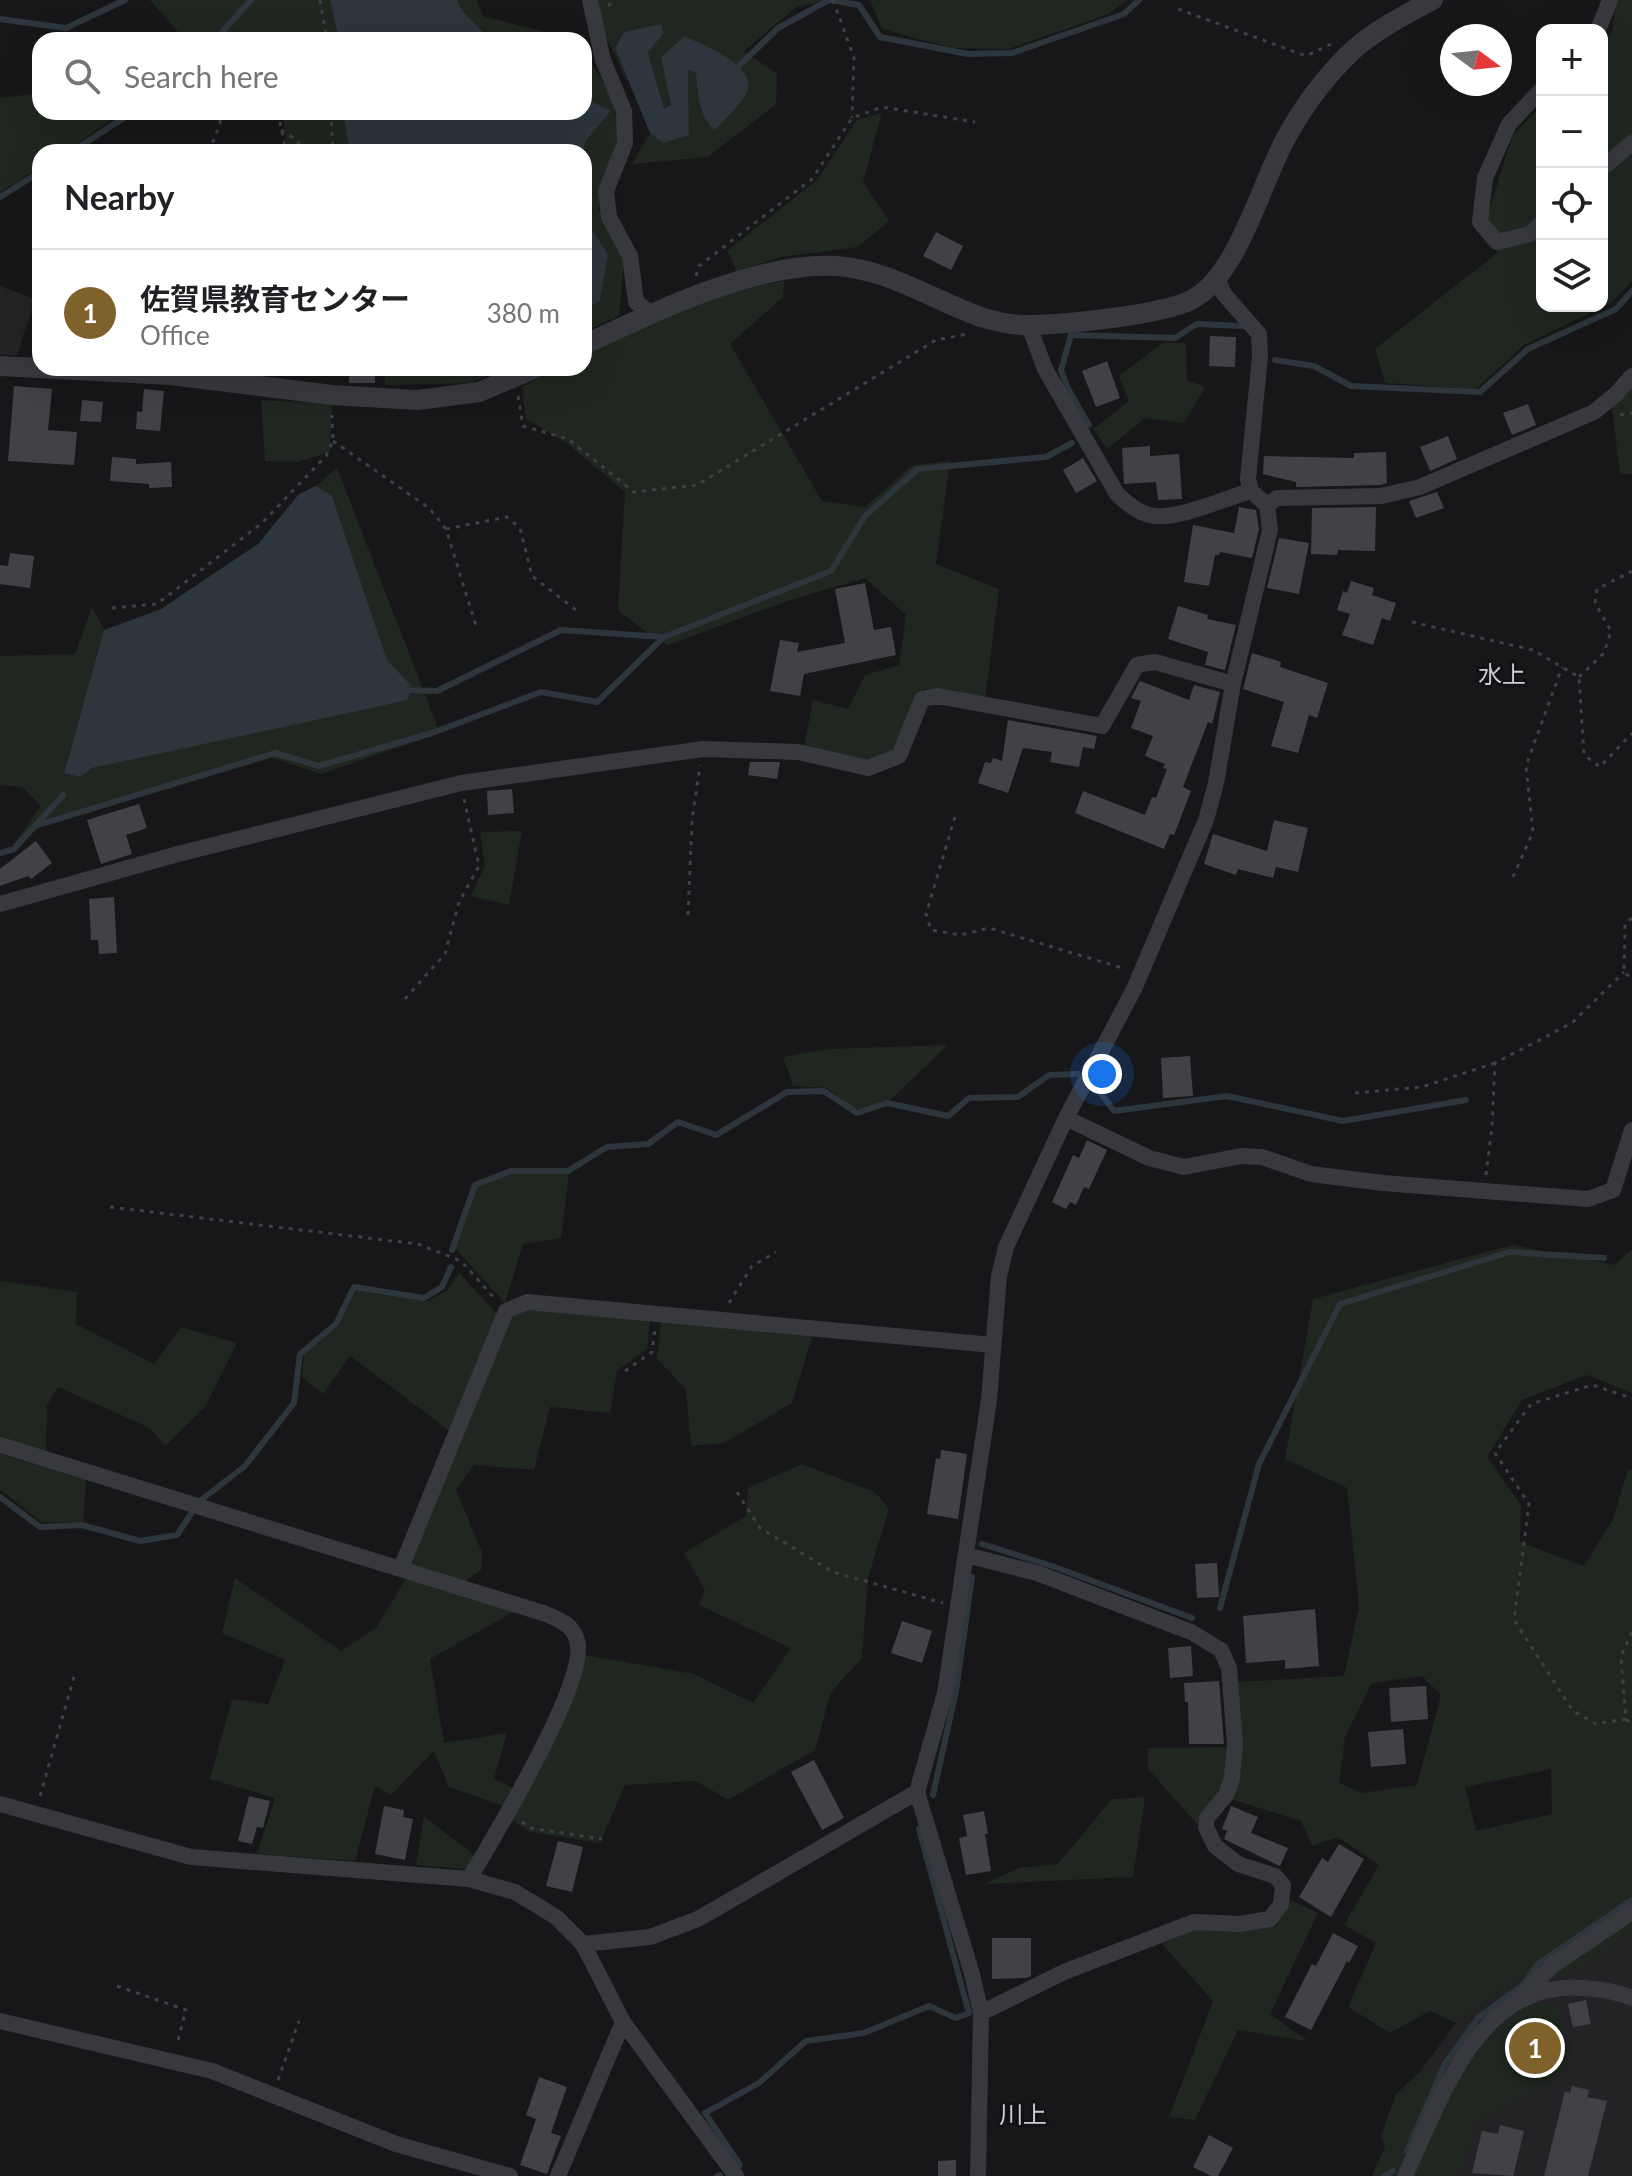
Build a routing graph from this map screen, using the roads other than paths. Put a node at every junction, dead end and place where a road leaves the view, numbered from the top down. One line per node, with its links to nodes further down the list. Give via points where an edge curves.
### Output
1 (590, 0): 10 (street, via 603,60 624,111 625,143 606,191 609,217 630,256 636,302)
2 (1433, 0): 9 (street, via 1353,50 1318,89 1286,138)
3 (1610, 0): 4 (street)
4 (1600, 24)
5 (1536, 95): 8 (street, via 1509,124 1485,178 1480,222 1497,242)
6 (1632, 143): 7 (street)
7 (1608, 163)
8 (1536, 228)
9 (1218, 278): 11 (street, via 1194,299 1164,310); 18 (street, via 1223,293 1259,334)
10 (650, 313): 11 (street, via 725,285 799,267 835,266 895,278 988,319); 12 (street)
11 (1029, 326): 18 (street, via 1045,369 1117,494 1132,508 1154,516 1179,513)
12 (592, 341)
13 (0, 366): 14 (street)
14 (32, 368)
15 (179, 376): 16 (street, via 418,400 479,392)
16 (519, 376)
17 (1632, 376): 19 (street, via 1594,412 1420,487 1381,496 1277,498)
18 (1251, 491): 19 (street)
19 (1267, 505): 20 (street, via 1270,530)
20 (1233, 684): 21 (street, via 1155,662 1137,665 1102,726 937,696 922,699 899,756 868,768 798,752 703,749 461,783); 22 (street, via 1206,820 1141,974)
21 (0, 904)
22 (1066, 1118): 23 (street, via 1149,1158 1184,1167 1262,1157 1311,1174 1588,1199 1613,1190); 24 (street, via 1006,1247)
23 (1632, 1130)
24 (993, 1345): 26 (street); 27 (street, via 527,1302 506,1311)
25 (0, 1445): 27 (street)
26 (966, 1555): 28 (street, via 945,1693); 35 (street, via 1037,1573 1191,1632 1221,1650 1229,1668 1235,1744 1232,1778 1206,1827 1215,1846 1238,1864 1275,1876 1283,1885 1281,1904 1270,1919 1194,1922 1064,1972)
27 (401, 1568): 30 (street, via 546,1614 570,1625 579,1643 558,1717)
28 (917, 1792): 32 (street, via 698,1919 650,1937); 35 (street)
29 (0, 1804): 30 (street, via 191,1857)
30 (469, 1879): 32 (street, via 515,1892 556,1917)
31 (1632, 1912): 34 (street, via 1553,1965)
32 (583, 1944): 37 (street)
33 (1632, 1998): 34 (street, via 1617,1991 1562,1986)
34 (1519, 1999): 42 (street, via 1486,2025 1457,2067)
35 (981, 2013): 41 (street)
36 (0, 2021): 38 (street, via 212,2071 396,2144)
37 (623, 2022): 39 (street); 40 (street)
38 (510, 2176)
39 (558, 2176)
40 (736, 2176)
41 (978, 2176)
42 (1405, 2176)

